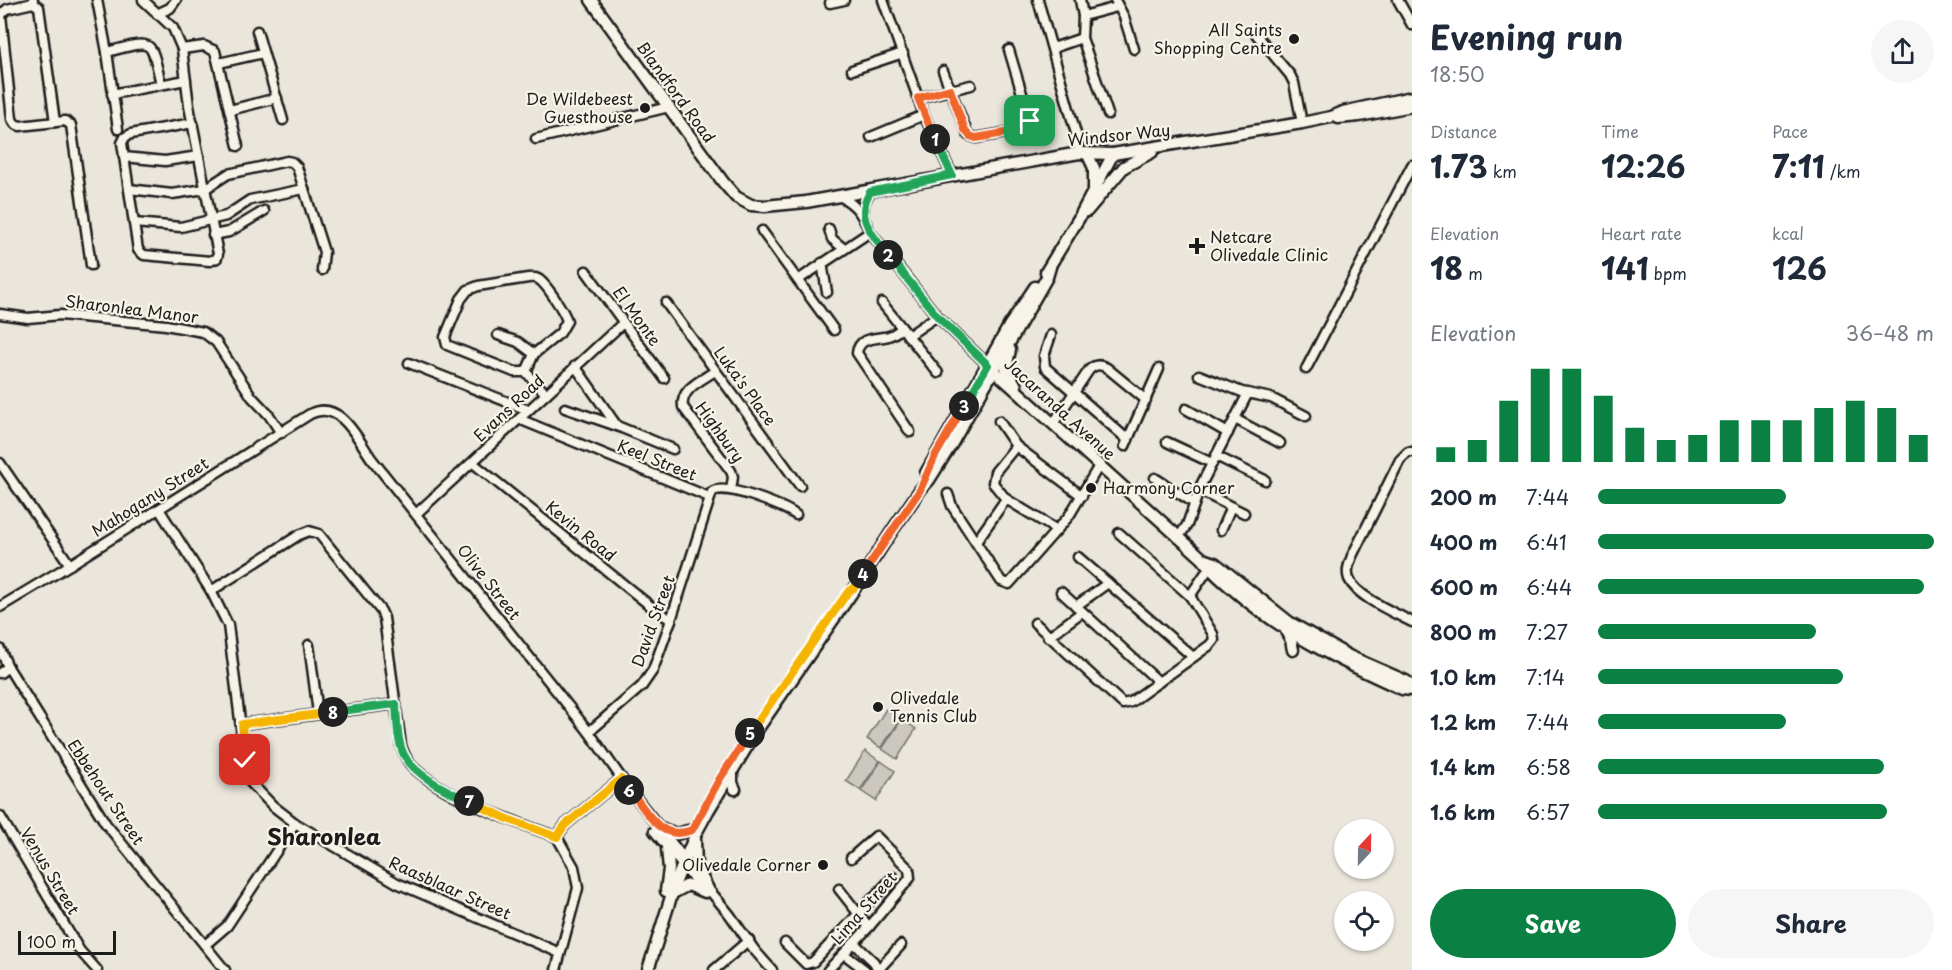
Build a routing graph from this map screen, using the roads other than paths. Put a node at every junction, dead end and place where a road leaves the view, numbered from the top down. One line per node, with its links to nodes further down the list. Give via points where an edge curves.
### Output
1 (97, 0): 23 (street)
2 (143, 0): 13 (street)
3 (176, 0): 13 (street)
4 (591, 0): 38 (street, Blandford Road)
5 (844, 0): 11 (street)
6 (883, 0): 25 (street)
7 (1038, 0): 19 (street)
8 (1080, 0): 14 (street)
9 (1398, 0): 15 (street)
10 (33, 2): 44 (street, via 39,7); 44 (street, via 7,9 1,15 12,118 20,126)
11 (830, 3)
12 (1116, 3): 14 (street); 20 (street)
13 (157, 14): 21 (street, via 173,28)
14 (1083, 16): 18 (street)
15 (1412, 25)
16 (257, 31): 24 (street)
17 (1256, 34): 46 (street, via 1290,75)
18 (1082, 39): 19 (street); 40 (street)
19 (1053, 48): 52 (street)
20 (1134, 49)
21 (182, 50): 26 (street, via 196,46 212,48); 29 (street)
22 (1009, 50): 32 (street, via 1029,117 1028,127 970,136)
23 (107, 52): 30 (street, via 148,45 153,50); 33 (street)
24 (263, 53): 26 (street); 35 (street)
25 (903, 53): 27 (street); 36 (street)
26 (219, 63): 39 (street)
27 (852, 70)
28 (943, 71): 32 (street)
29 (186, 80): 30 (street); 45 (street)
30 (161, 84): 33 (street)
31 (971, 85): 32 (street)
32 (950, 89): 36 (street)
33 (112, 94): 47 (street)
34 (1412, 97): 42 (street, Windsor Way)
35 (277, 98): 39 (street); 43 (street)
36 (918, 98): 41 (street)
37 (1412, 106): 42 (street, Windsor Way)
38 (669, 107): 49 (street); 65 (street, Blandford Road)
39 (230, 110): 51 (street)
40 (1108, 114)
41 (924, 115): 48 (street); 57 (street)
42 (1331, 117): 46 (street, Windsor Way)
43 (283, 120)
44 (55, 122): 78 (street, via 68,122 72,128)
45 (192, 123): 54 (street); 55 (street, via 131,134 122,143)
46 (1302, 123): 50 (street, Windsor Way)
47 (118, 129)
48 (871, 137)
49 (536, 139)
50 (1169, 145): 53 (street, Windsor Way); 69 (street, via 1131,161)
51 (238, 146)
52 (1083, 153): 53 (street, Windsor Way); 57 (street, Windsor Way); 62 (street, via 1094,168)
53 (1113, 154): 62 (street)
54 (199, 156): 55 (street, via 165,161); 60 (street)
55 (124, 158): 59 (street)
56 (1412, 165): 99 (street)
57 (952, 175): 58 (street, Windsor Way)
58 (910, 182): 63 (street, Windsor Way); 66 (street, Windsor Way)
59 (129, 189): 60 (street, via 172,194); 71 (street)
60 (205, 189): 61 (street, via 228,174 287,161 295,164); 70 (street)
61 (304, 189): 70 (street, via 250,200); 80 (street, via 324,252)
62 (1094, 191): 69 (street)
63 (870, 192): 64 (street, Windsor Way); 68 (street)
64 (841, 197): 66 (street, Windsor Way); 68 (street, Jacaranda Avenue)
65 (740, 200): 66 (street, Windsor Way, via 757,206)
66 (796, 201)
67 (264, 211): 75 (street, via 230,232)
68 (863, 216): 74 (street, Jacaranda Avenue)
69 (1079, 218): 79 (street)
70 (211, 221): 71 (street, via 181,227); 75 (street)
71 (134, 223): 75 (street, via 138,250 144,255 215,260 218,256)
72 (830, 229): 76 (street, via 832,239)
73 (762, 231): 82 (street)
74 (870, 232): 76 (street); 87 (street, Jacaranda Avenue)
75 (213, 235)
76 (843, 249): 77 (street)
77 (822, 263): 82 (street); 83 (street)
78 (91, 265)
79 (1050, 267): 90 (street); 97 (street, via 1016,314)
80 (322, 270)
81 (586, 271): 88 (street, El Monte)
82 (798, 280): 89 (street)
83 (827, 292)
84 (666, 303): 100 (street, Luka's Place)
85 (882, 303): 91 (street)
86 (0, 314): 123 (street, Sharonlea Manor, via 28,318 60,315 203,332 216,342)
87 (937, 316): 91 (street); 97 (street, Jacaranda Avenue)
88 (623, 323): 96 (street, Evans Road); 104 (street, El Monte)
89 (834, 330)
90 (1017, 330): 97 (street); 109 (street, via 1006,368)
91 (905, 332): 102 (street); 122 (street, via 867,339 857,353)
92 (498, 335): 94 (street, via 518,342)
93 (1051, 335): 106 (street, via 1043,364)
94 (534, 354): 101 (street); 101 (street, via 560,333 567,321 539,279 478,286 464,294 445,337 447,345 514,372)
95 (410, 363): 114 (street)
96 (575, 366): 108 (street, Evans Road); 121 (street)
97 (991, 368): 105 (street, Jacaranda Avenue); 111 (street); 138 (street, via 935,456)
98 (1159, 369): 110 (street)
99 (1305, 369)
100 (715, 370): 136 (street, Luka's Place); 137 (street, Highbury, via 687,391 682,403 731,471)
101 (526, 372): 108 (street)
102 (938, 374)
103 (1199, 375): 107 (street)
104 (664, 378)
105 (1013, 388): 109 (street, Jacaranda Avenue); 111 (street, via 992,385)
106 (1075, 393): 110 (street, via 1089,370 1098,365); 110 (street, via 1127,443); 120 (street)
107 (1248, 393): 116 (street, via 1271,398); 118 (street)
108 (546, 394): 114 (street, Evans Road)
109 (1024, 398): 120 (street, Jacaranda Avenue)
110 (1146, 400)
111 (975, 403): 138 (street)
112 (565, 408): 121 (street)
113 (1186, 409): 124 (street)
114 (528, 410): 117 (street, Evans Road)
115 (316, 411): 123 (street, Mahogany Street); 148 (street, Olive Street, via 329,410 340,416)
116 (1306, 416)
117 (519, 419): 132 (street, Evans Road); 142 (street, Keel Street)
118 (1235, 419): 124 (street); 126 (street)
119 (999, 421): 127 (street)
120 (1053, 423): 133 (street, Jacaranda Avenue)
121 (617, 426): 128 (street)
122 (910, 432)
123 (281, 433): 146 (street, Mahogany Street)
124 (1228, 433): 130 (street)
125 (1167, 442): 130 (street)
126 (1280, 443)
127 (1016, 446): 141 (street); 143 (street, via 993,477)
128 (673, 449)
129 (1412, 452): 166 (street, via 1400,460 1347,571 1359,590)
130 (1214, 460): 135 (street); 139 (street)
131 (0, 463): 157 (street)
132 (473, 463): 148 (street, Evans Road); 165 (street, Kevin Road)
133 (1100, 464): 141 (street); 153 (street, Jacaranda Avenue)
134 (1155, 478): 144 (street)
135 (1265, 480)
136 (800, 486)
137 (731, 490): 142 (street, Keel Street, via 715,489); 149 (street)
138 (920, 490): 159 (street)
139 (1198, 490): 144 (street); 145 (street)
140 (948, 494): 154 (street)
141 (1082, 496): 150 (street)
142 (709, 497): 165 (street, David Street)
143 (1006, 499): 150 (street); 154 (street)
144 (1194, 503): 153 (street)
145 (1231, 507): 147 (street); 151 (street)
146 (159, 509): 157 (street, Mahogany Street); 160 (street, Raasblaar Street)
147 (1244, 513)
148 (416, 514): 183 (street, Olive Street)
149 (796, 514)
150 (1057, 530): 154 (street, via 1009,584 1001,581)
151 (1221, 530)
152 (1119, 534): 162 (street)
153 (1178, 538): 156 (street, Jacaranda Avenue)
154 (976, 542)
155 (1078, 557): 158 (street)
156 (1206, 563): 162 (street); 168 (street, Jacaranda Avenue, via 1250,604); 179 (street, Jacaranda Avenue, via 1215,563 1296,626 1349,656 1406,681)
157 (70, 565): 163 (street, Mahogany Street)
158 (1107, 583): 164 (street); 175 (street)
159 (854, 588): 184 (street); 191 (street, via 750,732 719,780)
160 (211, 591): 180 (street, via 299,535 309,531 319,534 381,610); 182 (street, Raasblaar Street, via 228,625)
161 (1061, 592): 164 (street)
162 (1190, 596): 175 (street, via 1215,637)
163 (0, 607)
164 (1079, 609): 169 (street); 178 (street)
165 (671, 620): 183 (street, David Street, via 648,679)
166 (1412, 622)
167 (1035, 623): 169 (street)
168 (1286, 630): 172 (street); 173 (street, Jacaranda Avenue)
169 (1048, 637): 178 (street, via 1123,704)
170 (309, 645): 181 (street)
171 (0, 649): 176 (street, Ebbehout Street)
172 (1293, 650)
173 (1326, 652): 174 (street); 179 (street, Jacaranda Avenue, via 1402,689)
174 (1306, 655)
175 (1193, 657): 178 (street)
176 (8, 667): 177 (street); 205 (street, Ebbehout Street, via 106,824)
177 (0, 673)
178 (1159, 682)
179 (1412, 689)
180 (396, 704): 181 (street); 192 (street, via 402,750 418,771 452,793)
181 (318, 713): 182 (street)
182 (242, 724): 189 (street, Raasblaar Street, via 249,779)
183 (589, 732): 185 (street, Olive Street)
184 (732, 771): 187 (street); 191 (street)
185 (621, 779): 186 (street, Olive Street); 192 (street, via 565,825)
186 (629, 789): 190 (street, Olive Street); 193 (street, Olive Street)
187 (735, 789)
188 (0, 816): 209 (street, Venus Street, via 80,951)
189 (295, 823): 205 (street, via 227,926); 207 (street, Raasblaar Street, via 397,883)
190 (658, 827): 191 (street, via 676,834); 195 (street, Olive Street)
191 (694, 831): 195 (street); 198 (street, via 696,866)
192 (557, 837): 207 (street, via 578,882)
193 (667, 848): 195 (street, Olive Street); 199 (street)
194 (851, 858): 201 (street, Lima Street, via 876,836 911,874)
195 (681, 861): 198 (street, Olive Street); 199 (street)
196 (893, 878): 200 (street)
197 (839, 889): 200 (street)
198 (706, 890): 199 (street, via 688,885); 204 (street, Olive Street)
199 (669, 892): 212 (street)
200 (859, 915): 201 (street); 202 (street, via 810,963 801,960)
201 (869, 927): 203 (street, Lima Street)
202 (785, 943)
203 (854, 943): 208 (street, Lima Street); 217 (street)
204 (750, 944): 213 (street); 214 (street, Olive Street)
205 (205, 945): 210 (street, Ebbehout Street)
206 (901, 945): 217 (street)
207 (560, 952): 211 (street)
208 (844, 954): 215 (street, Lima Street); 216 (street)
209 (97, 970)
210 (225, 970)
211 (556, 970)
212 (647, 970)
213 (714, 970)
214 (772, 970)
215 (828, 970)
216 (865, 970)
217 (878, 970)

